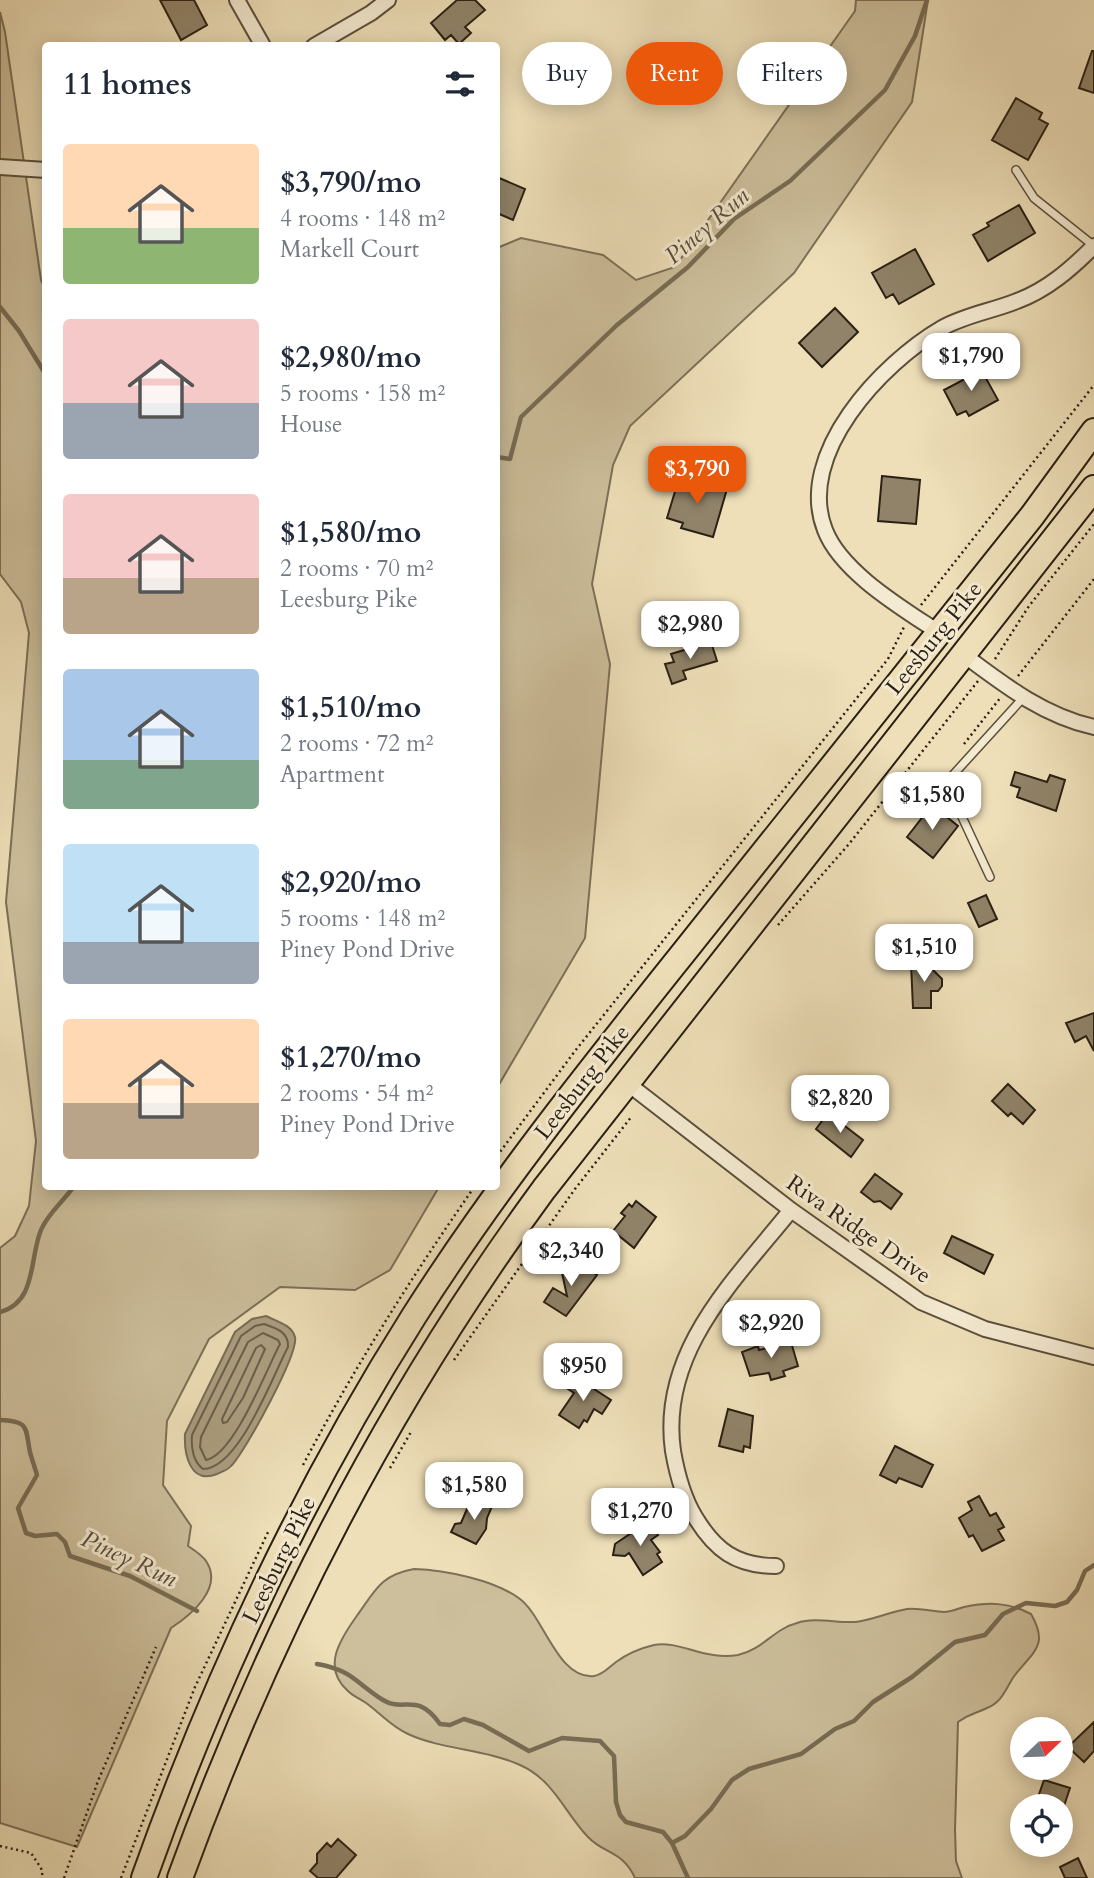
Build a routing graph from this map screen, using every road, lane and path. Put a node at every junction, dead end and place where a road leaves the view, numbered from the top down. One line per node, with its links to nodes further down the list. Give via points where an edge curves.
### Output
1 (237, 0): 3 (street)
2 (388, 0): 4 (street)
3 (261, 42)
4 (321, 42)
5 (0, 167): 6 (street)
6 (42, 170)
7 (1016, 170): 8 (lane, via 1034,198)
8 (1094, 246): 15 (street, via 1048,285 1018,301 946,326 914,345 880,376 844,421 824,463 818,497 825,530 841,557)
9 (1094, 385): 15 (path)
10 (1094, 430): 11 (highway, Leesburg Pike)
11 (1064, 474): 16 (highway, Leesburg Pike); 17 (highway, via 1038,530 967,619 961,637)
12 (1094, 488): 17 (highway, Leesburg Pike)
13 (1094, 524): 18 (path)
14 (1094, 579): 19 (path)
15 (913, 615): 16 (street); 27 (path, via 888,659 583,1040)
16 (938, 632): 28 (highway, Leesburg Pike)
17 (964, 655): 18 (street); 25 (highway, Leesburg Pike)
18 (985, 671): 19 (street); 24 (path, via 849,844)
19 (1008, 689): 20 (street); 22 (path)
20 (1023, 698): 21 (street); 23 (lane, via 952,776 948,787)
21 (1094, 727)
22 (957, 753)
23 (990, 877)
24 (776, 928)
25 (627, 1083): 30 (street, Riva Ridge Drive); 41 (highway, Leesburg Pike, via 489,1266 427,1362 334,1523 265,1665)
26 (632, 1116): 32 (path)
27 (500, 1152)
28 (500, 1188)
29 (499, 1190): 40 (highway, Leesburg Pike, via 413,1318 304,1506 194,1743)
30 (791, 1210): 31 (street, Riva Ridge Drive, via 901,1290 942,1312 985,1329); 35 (street, via 693,1338 679,1374 672,1414 680,1482 707,1536 730,1557)
31 (1094, 1357)
32 (452, 1362)
33 (414, 1427): 34 (path)
34 (387, 1474)
35 (776, 1566)
36 (156, 1647): 39 (path, via 103,1770)
37 (0, 1846): 38 (path, via 31,1853)
38 (43, 1878)
39 (64, 1878)
40 (144, 1878)
41 (180, 1878)

